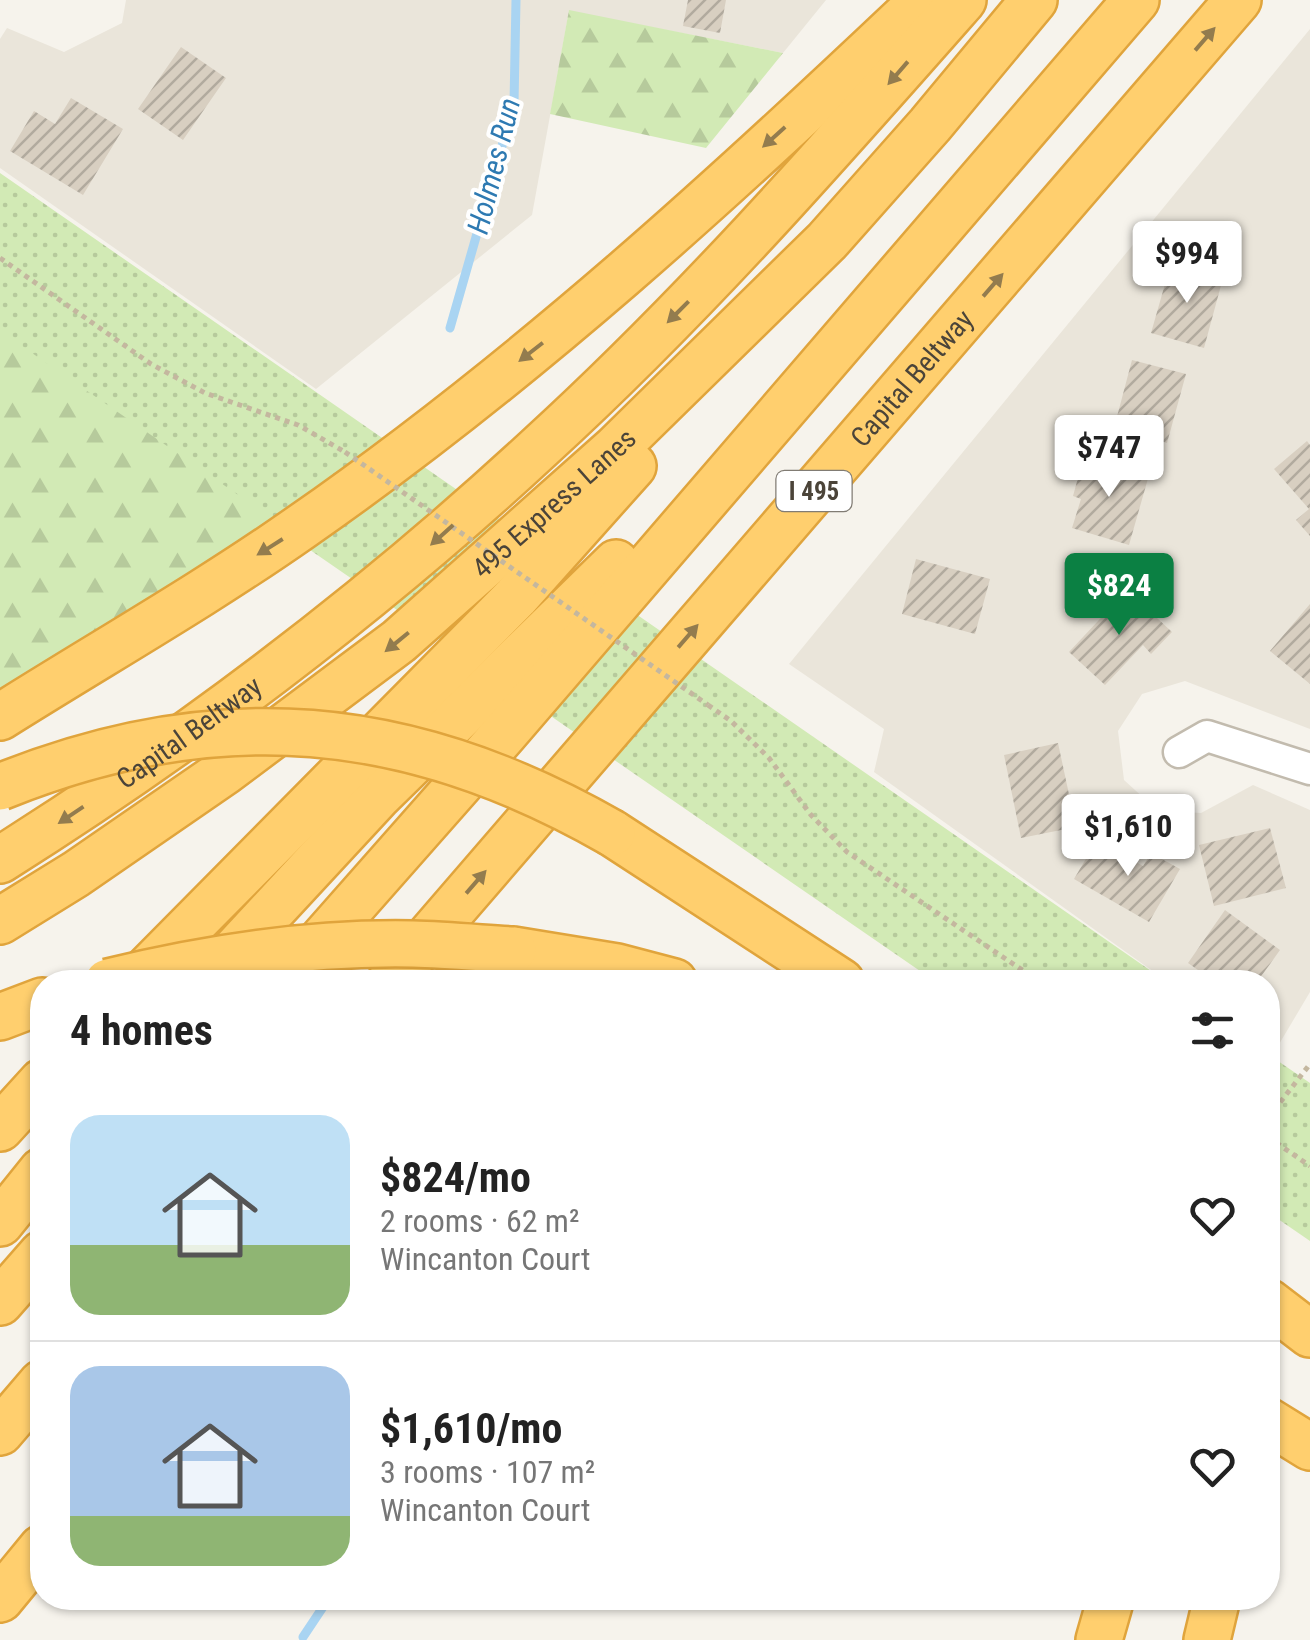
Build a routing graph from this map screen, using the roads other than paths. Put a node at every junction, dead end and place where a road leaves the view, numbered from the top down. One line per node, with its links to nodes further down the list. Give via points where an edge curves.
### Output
1 (923, 0): 8 (highway, one-way to 8, via 580,314 444,420 300,528)
2 (963, 0): 12 (highway, Capital Beltway, one-way to 12, via 700,290 543,445 280,665)
3 (1034, 0): 6 (highway, 495 Express Lanes)
4 (1136, 0): 7 (highway, I 495)
5 (1238, 0): 18 (highway, Capital Beltway / I 495, one-way to 5)
6 (826, 241): 13 (highway, 495 Express Lanes, one-way to 13, via 616,449 399,641 224,772); 14 (highway, via 516,597)
7 (835, 348): 16 (highway, via 377,797); 17 (highway, I 495)
8 (0, 717)
9 (1179, 752): 10 (street, via 1208,736)
10 (1310, 769)
11 (0, 786): 20 (highway, bridge, via 154,740 230,732 339,734 397,745 560,803)
12 (0, 860)
13 (0, 921)
14 (147, 970)
15 (168, 970): 19 (highway, bridge, via 232,957 411,944 514,950)
16 (216, 970)
17 (296, 970)
18 (400, 970)
19 (628, 970)
20 (823, 970)
21 (30, 1006): 22 (highway)
22 (0, 1017)
23 (30, 1095): 24 (highway)
24 (0, 1128)
25 (30, 1186): 26 (highway)
26 (0, 1223)
27 (30, 1268): 28 (highway)
28 (0, 1302)
29 (1280, 1311): 30 (highway)
30 (1310, 1334)
31 (23, 1405): 34 (highway)
32 (1280, 1428): 33 (highway)
33 (1310, 1447)
34 (0, 1449)
35 (30, 1563): 36 (highway)
36 (0, 1599)
37 (1108, 1610): 38 (highway)
38 (1098, 1640)

